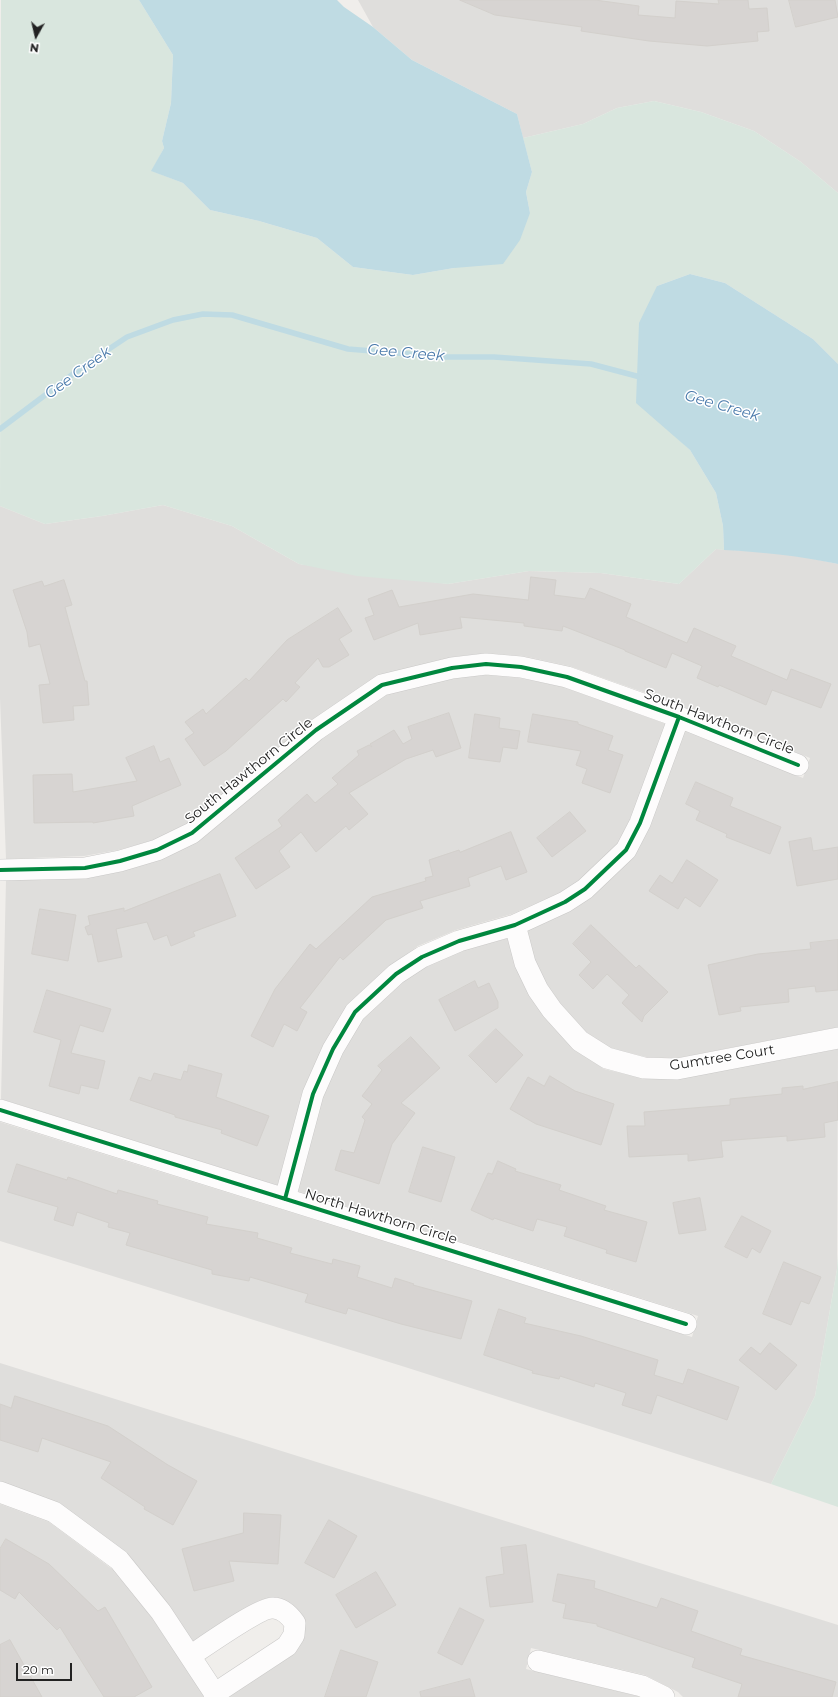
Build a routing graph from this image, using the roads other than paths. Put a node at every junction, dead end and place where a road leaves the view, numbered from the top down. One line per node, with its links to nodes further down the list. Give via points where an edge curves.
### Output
1 (679, 717): 2 (street, South Hawthorn Circle); 3 (street, South Hawthorn Circle, via 567,676 493,664 452,668 382,685 316,730 192,833 157,850 85,868); 4 (street, via 640,822 626,850 585,889 565,902)
2 (798, 765)
3 (0, 870)
4 (515, 925): 5 (street, Gumtree Court, via 524,963 538,990 552,1010 580,1040 607,1058 644,1068 677,1069); 7 (street, via 458,941 422,956 396,974 355,1012 333,1048 313,1094)
5 (838, 1038)
6 (0, 1110): 7 (street, North Hawthorn Circle)
7 (285, 1199): 8 (street, North Hawthorn Circle)
8 (686, 1324)
9 (0, 1492): 10 (street, via 54,1512 119,1560 161,1612)
10 (190, 1656): 12 (street); 12 (street, via 260,1612 273,1608 288,1614 295,1623 294,1635 287,1646)
11 (538, 1660): 13 (street, via 642,1686)
12 (216, 1695)
13 (664, 1697)

